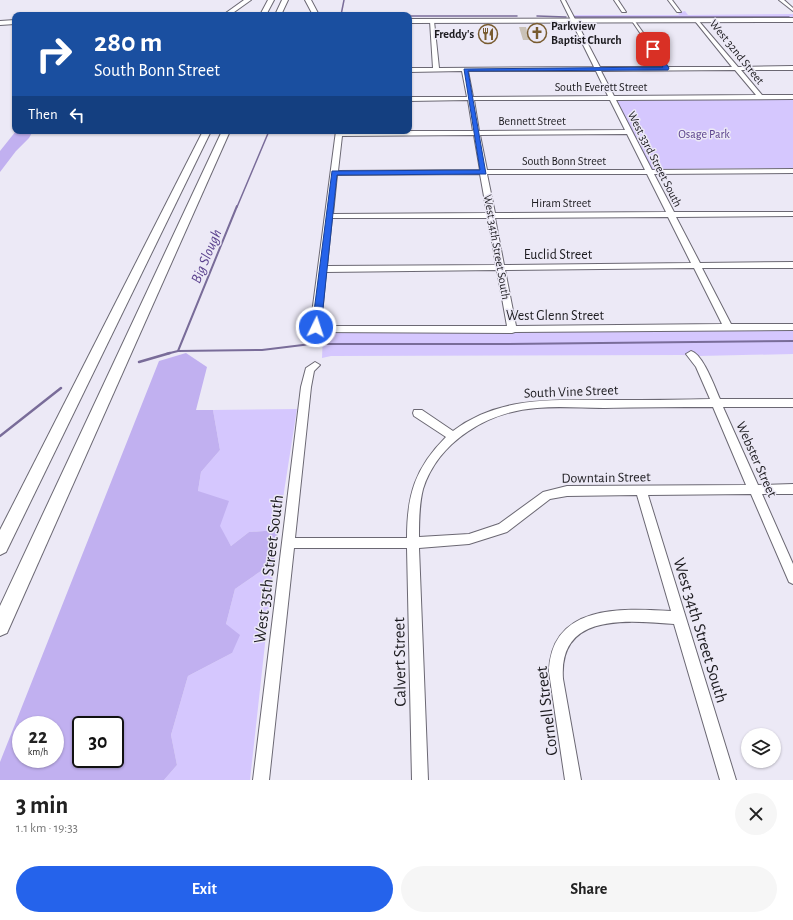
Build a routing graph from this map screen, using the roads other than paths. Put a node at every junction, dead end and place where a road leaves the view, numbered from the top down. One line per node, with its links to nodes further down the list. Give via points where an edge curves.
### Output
1 (248, 0): 12 (highway)
2 (271, 0): 13 (highway)
3 (285, 0): 14 (highway)
4 (308, 0): 15 (highway)
5 (563, 0): 21 (street, West 33rd Street South)
6 (616, 0): 10 (street)
7 (670, 0): 11 (street)
8 (781, 0): 9 (street)
9 (793, 10)
10 (624, 11)
11 (679, 11)
12 (230, 12)
13 (265, 12)
14 (279, 12)
15 (314, 12)
16 (634, 20): 17 (main road); 21 (main road); 24 (street)
17 (697, 20): 18 (main road); 25 (street, West 32nd Street)
18 (793, 20)
19 (412, 21): 20 (main road)
20 (432, 21): 21 (main road); 29 (street)
21 (573, 21): 27 (street, West 33rd Street South)
22 (0, 22): 23 (main road)
23 (12, 22)
24 (667, 68): 25 (street); 27 (street)
25 (736, 68): 26 (street); 33 (street, West 32nd Street)
26 (793, 68)
27 (598, 69): 30 (street); 32 (street, West 33rd Street South)
28 (412, 70): 29 (street)
29 (436, 70): 30 (street)
30 (465, 70): 35 (street, West 34th Street South)
31 (793, 97): 33 (street, South Everett Street)
32 (613, 98): 33 (street, South Everett Street); 35 (street, South Everett Street); 36 (street, West 33rd Street South)
33 (760, 98)
34 (412, 99): 35 (street, South Everett Street)
35 (471, 99): 38 (street, West 34th Street South)
36 (629, 132): 38 (street, Bennett Street); 43 (street, West 33rd Street South)
37 (412, 133): 38 (street, Bennett Street)
38 (477, 133): 44 (street, West 34th Street South)
39 (206, 134): 68 (highway)
40 (225, 134): 71 (highway)
41 (339, 134): 45 (street)
42 (793, 170): 43 (street, South Bonn Street)
43 (649, 171): 44 (street, South Bonn Street); 46 (street, West 33rd Street South)
44 (484, 172): 45 (street, South Bonn Street); 49 (street, West 34th Street South)
45 (334, 173): 48 (street)
46 (671, 214): 47 (street, Hiram Street); 49 (street, Hiram Street); 51 (street, West 33rd Street South)
47 (793, 214)
48 (329, 216): 49 (street, Hiram Street); 53 (street)
49 (492, 216): 52 (street, West 34th Street South)
50 (793, 265): 51 (street, Euclid Street)
51 (697, 266): 52 (street, Euclid Street); 55 (street, West 33rd Street South)
52 (500, 267): 53 (street, Euclid Street); 56 (street, West 34th Street South)
53 (323, 269): 56 (street, West Glenn Street, via 316,325 322,331)
54 (793, 327): 55 (street, West Glenn Street)
55 (728, 328): 56 (street, West Glenn Street)
56 (512, 330)
57 (692, 354): 59 (street, Webster Street)
58 (315, 365): 66 (street, West 35th Street South, via 309,370 308,375)
59 (716, 403): 60 (street, South Vine Street); 62 (street, South Vine Street, via 532,405 511,408 487,416); 64 (street, Webster Street)
60 (793, 403)
61 (418, 413): 62 (street)
62 (452, 436): 67 (street, South Vine Street, via 436,454 419,483 414,506)
63 (793, 489): 64 (street, Downtain Street)
64 (754, 490): 65 (street, Downtain Street); 69 (street, Webster Street)
65 (641, 491): 67 (street, Downtain Street, via 580,490 547,495 510,525 497,531 457,541); 70 (street, West 34th Street South)
66 (288, 543): 67 (street, Downtain Street); 72 (street, West 35th Street South)
67 (413, 543): 73 (street, Calvert Street)
68 (0, 547)
69 (793, 578)
70 (678, 618): 74 (street, Cornell Street, via 649,616 591,621 575,628 564,643 557,656 557,680); 75 (street, West 34th Street South)
71 (0, 627)
72 (261, 780)
73 (420, 780)
74 (573, 780)
75 (728, 780)

